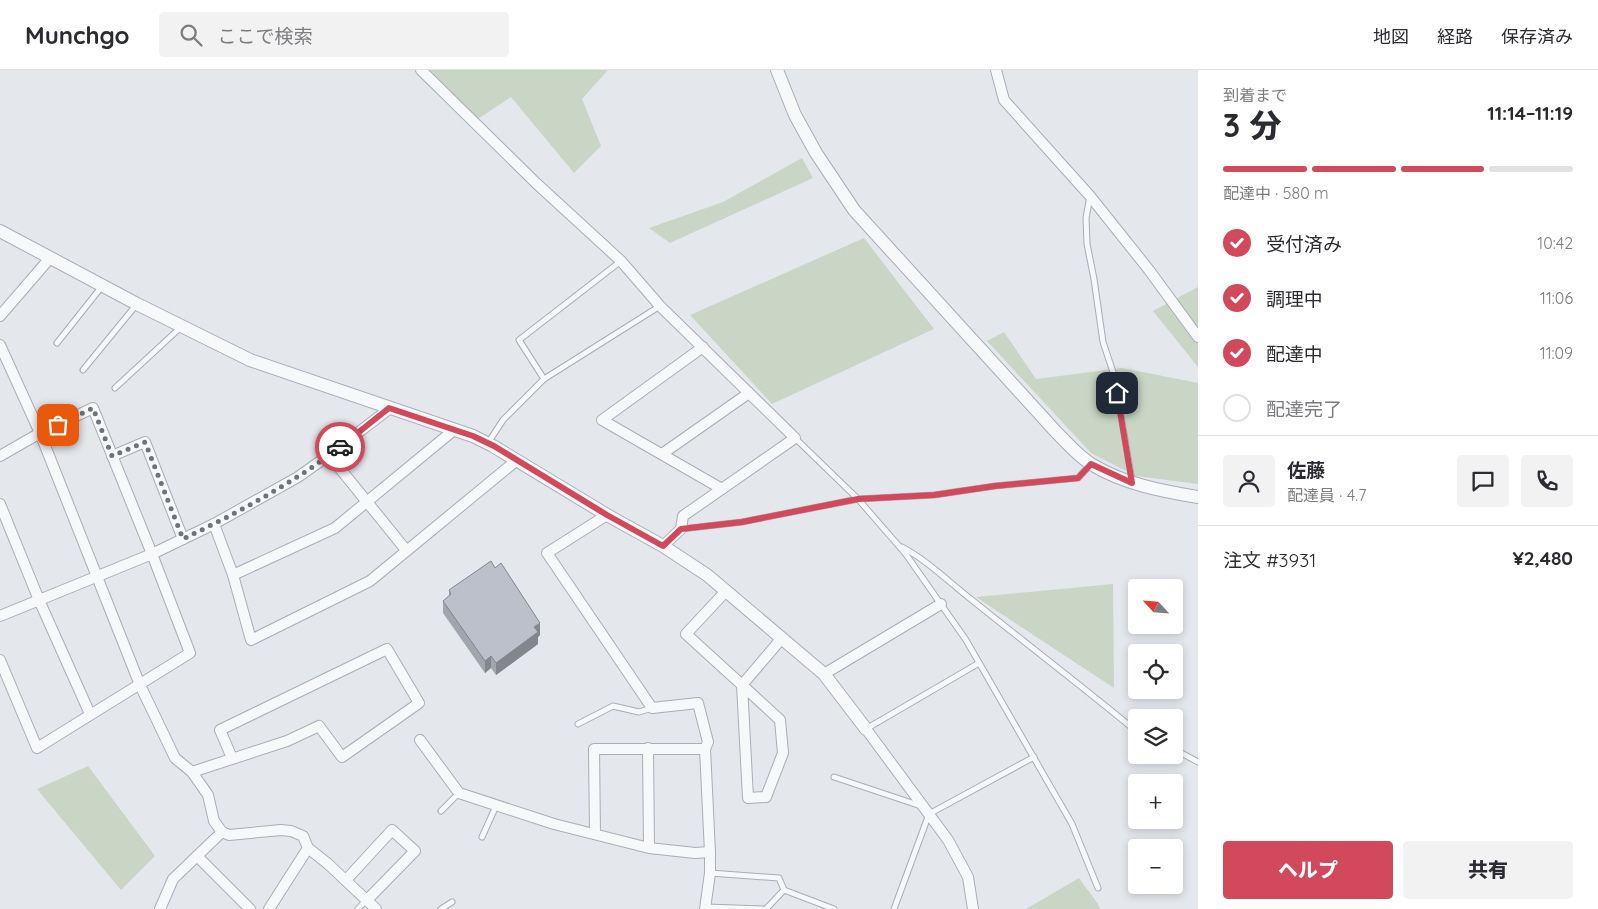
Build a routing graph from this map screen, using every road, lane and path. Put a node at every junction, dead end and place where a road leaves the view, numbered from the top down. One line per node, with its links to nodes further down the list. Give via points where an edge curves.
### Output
1 (421, 70): 7 (street)
2 (777, 70): 31 (street, via 795,115 816,154 854,210 1057,433)
3 (996, 70): 4 (street, via 1004,100)
4 (1090, 196): 13 (street); 32 (lane, via 1086,218 1087,244)
5 (0, 231): 6 (street)
6 (50, 258): 8 (street); 11 (street)
7 (621, 261): 10 (street); 18 (lane, via 519,340)
8 (103, 285): 9 (street); 14 (lane)
9 (137, 304): 12 (street); 17 (lane)
10 (660, 306): 16 (street); 18 (lane)
11 (0, 316)
12 (182, 326): 19 (lane); 21 (street, via 250,360)
13 (1198, 337)
14 (57, 343)
15 (0, 345): 23 (street)
16 (703, 347): 20 (street); 26 (street, via 602,420)
17 (84, 370)
18 (544, 379): 25 (lane, via 502,420)
19 (115, 388)
20 (749, 393): 24 (street); 26 (street)
21 (389, 408): 22 (street); 27 (street)
22 (454, 430): 25 (street); 36 (street)
23 (40, 433): 28 (street); 29 (street, via 93,408); 46 (street)
24 (795, 438): 33 (street); 35 (lane)
25 (487, 443): 30 (street)
26 (662, 454): 33 (street)
27 (329, 455): 36 (street); 39 (street)
28 (0, 456)
29 (112, 456): 41 (street, via 145,442); 45 (street)
30 (516, 460): 38 (street); 44 (street)
31 (1091, 464): 32 (street); 35 (lane, via 1078,478 934,495)
32 (1132, 483): 34 (street)
33 (722, 489): 40 (street, via 683,516)
34 (1198, 497)
35 (858, 499): 40 (lane, via 742,522); 43 (lane)
36 (366, 502): 44 (street); 47 (street, via 335,528)
37 (0, 504): 49 (street)
38 (607, 515): 42 (street); 58 (street, via 547,553)
39 (214, 524): 41 (street); 47 (street)
40 (681, 529): 42 (street)
41 (183, 539): 45 (street)
42 (663, 546): 48 (street)
43 (899, 546): 50 (lane); 61 (lane, via 919,556)
44 (406, 550): 47 (street, via 370,581 250,640)
45 (152, 554): 46 (street); 56 (street, via 190,653)
46 (96, 576): 49 (street); 56 (street)
47 (233, 576)
48 (726, 591): 52 (street); 57 (street, via 686,634)
49 (39, 600): 51 (street); 59 (street)
50 (941, 604): 54 (lane); 55 (street)
51 (0, 616)
52 (782, 638): 55 (street); 57 (street)
53 (0, 660): 59 (street, via 38,748)
54 (979, 663): 62 (lane); 67 (lane)
55 (824, 674): 62 (street)
56 (140, 684): 59 (street); 70 (street, via 175,758)
57 (742, 685): 57 (street, via 748,798 766,797 783,753 780,720)
58 (652, 708): 60 (lane, via 638,712 613,706); 65 (street, via 698,702 708,742)
59 (90, 714)
60 (578, 724)
61 (1128, 724)
62 (866, 729): 75 (street)
63 (420, 740): 72 (street)
64 (648, 748): 65 (street); 77 (street, via 594,749); 80 (street)
65 (705, 749): 81 (street)
66 (1183, 754): 69 (lane)
67 (1034, 757): 75 (lane); 85 (lane, via 1072,824)
68 (232, 758): 68 (street, via 287,741 319,726 342,757 419,703 387,649 220,730); 70 (street)
69 (1198, 762)
70 (192, 772): 76 (street, via 208,795 214,820)
71 (834, 778): 75 (lane)
72 (459, 793): 73 (street); 74 (lane)
73 (496, 806): 77 (street); 78 (lane)
74 (441, 811)
75 (927, 811): 98 (lane); 99 (street, via 968,876)
76 (222, 832): 79 (street, via 229,835 291,831 303,836); 82 (street)
77 (595, 834): 80 (street)
78 (482, 837)
79 (308, 848): 84 (street); 92 (street)
80 (649, 848): 81 (street, via 695,854)
81 (710, 852): 83 (street)
82 (197, 856): 90 (street, via 173,878); 91 (street)
83 (710, 873): 86 (lane, via 779,878); 89 (street)
84 (346, 880): 87 (street); 87 (street, via 392,830 415,851)
85 (1098, 888)
86 (784, 890): 96 (lane); 97 (lane)
87 (367, 900): 93 (lane); 94 (street)
88 (452, 902): 95 (lane)
89 (705, 908): 96 (lane)
90 (160, 909)
91 (250, 909)
92 (269, 909)
93 (358, 909)
94 (376, 909)
95 (441, 909)
96 (764, 909)
97 (834, 909)
98 (894, 909)
99 (974, 909)

